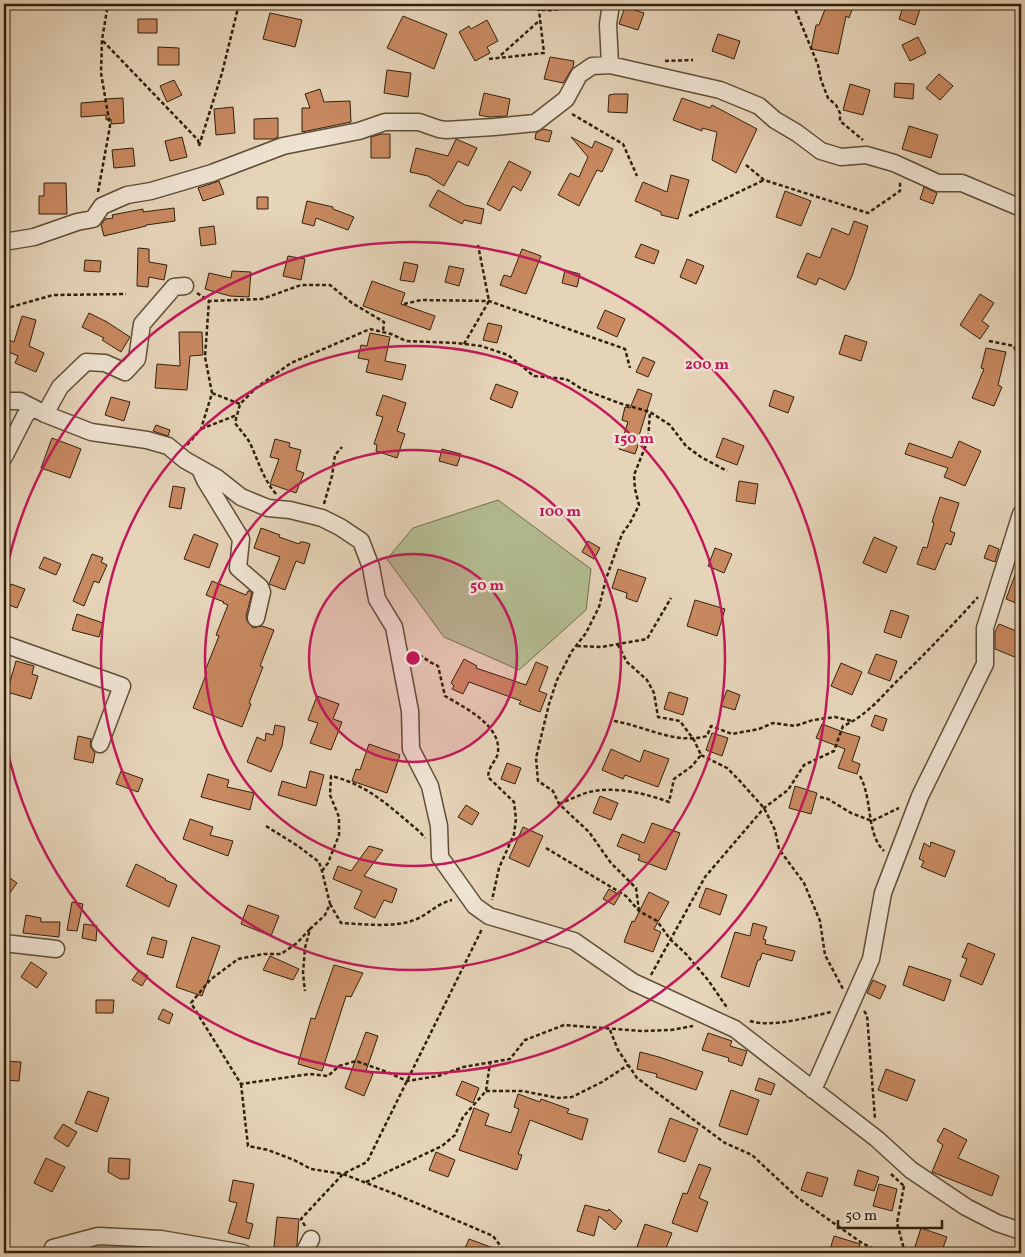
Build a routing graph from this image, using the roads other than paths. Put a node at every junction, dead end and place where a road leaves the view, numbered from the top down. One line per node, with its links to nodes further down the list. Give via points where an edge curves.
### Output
1 (612, 4): 2 (street, via 608,24)
2 (610, 65): 3 (street, via 720,90 759,106 821,151 841,157 866,155 894,163 938,183 962,183); 4 (street, via 592,66 580,75 566,98 535,123 439,130 419,122 385,122 359,131 283,146 212,173 127,195 102,206 93,218 34,237)
3 (1021, 208)
4 (4, 242)
5 (185, 286): 7 (street, via 174,287 142,324 137,359 125,372 105,363 86,362)
6 (4, 401): 7 (street, via 20,400)
7 (38, 411): 8 (street, via 24,416); 9 (street, via 91,432 168,446)
8 (4, 457)
9 (200, 469): 11 (street, via 241,539 238,568 262,592); 16 (street, via 241,497 268,508 322,518 360,541 371,567 377,598 394,627 410,711 412,750 430,786 439,826 440,857 475,906 489,916 574,941 633,982 735,1029)
10 (1021, 514): 16 (street, via 985,628 985,664 920,796 883,893 871,959)
11 (256, 618)
12 (4, 644): 13 (street, via 122,686)
13 (100, 744)
14 (4, 943): 15 (street)
15 (56, 949)
16 (813, 1090): 17 (street, via 907,1166 966,1207)
17 (1021, 1231)
18 (52, 1253): 19 (street, via 53,1248 98,1236 161,1239)
19 (243, 1253)

